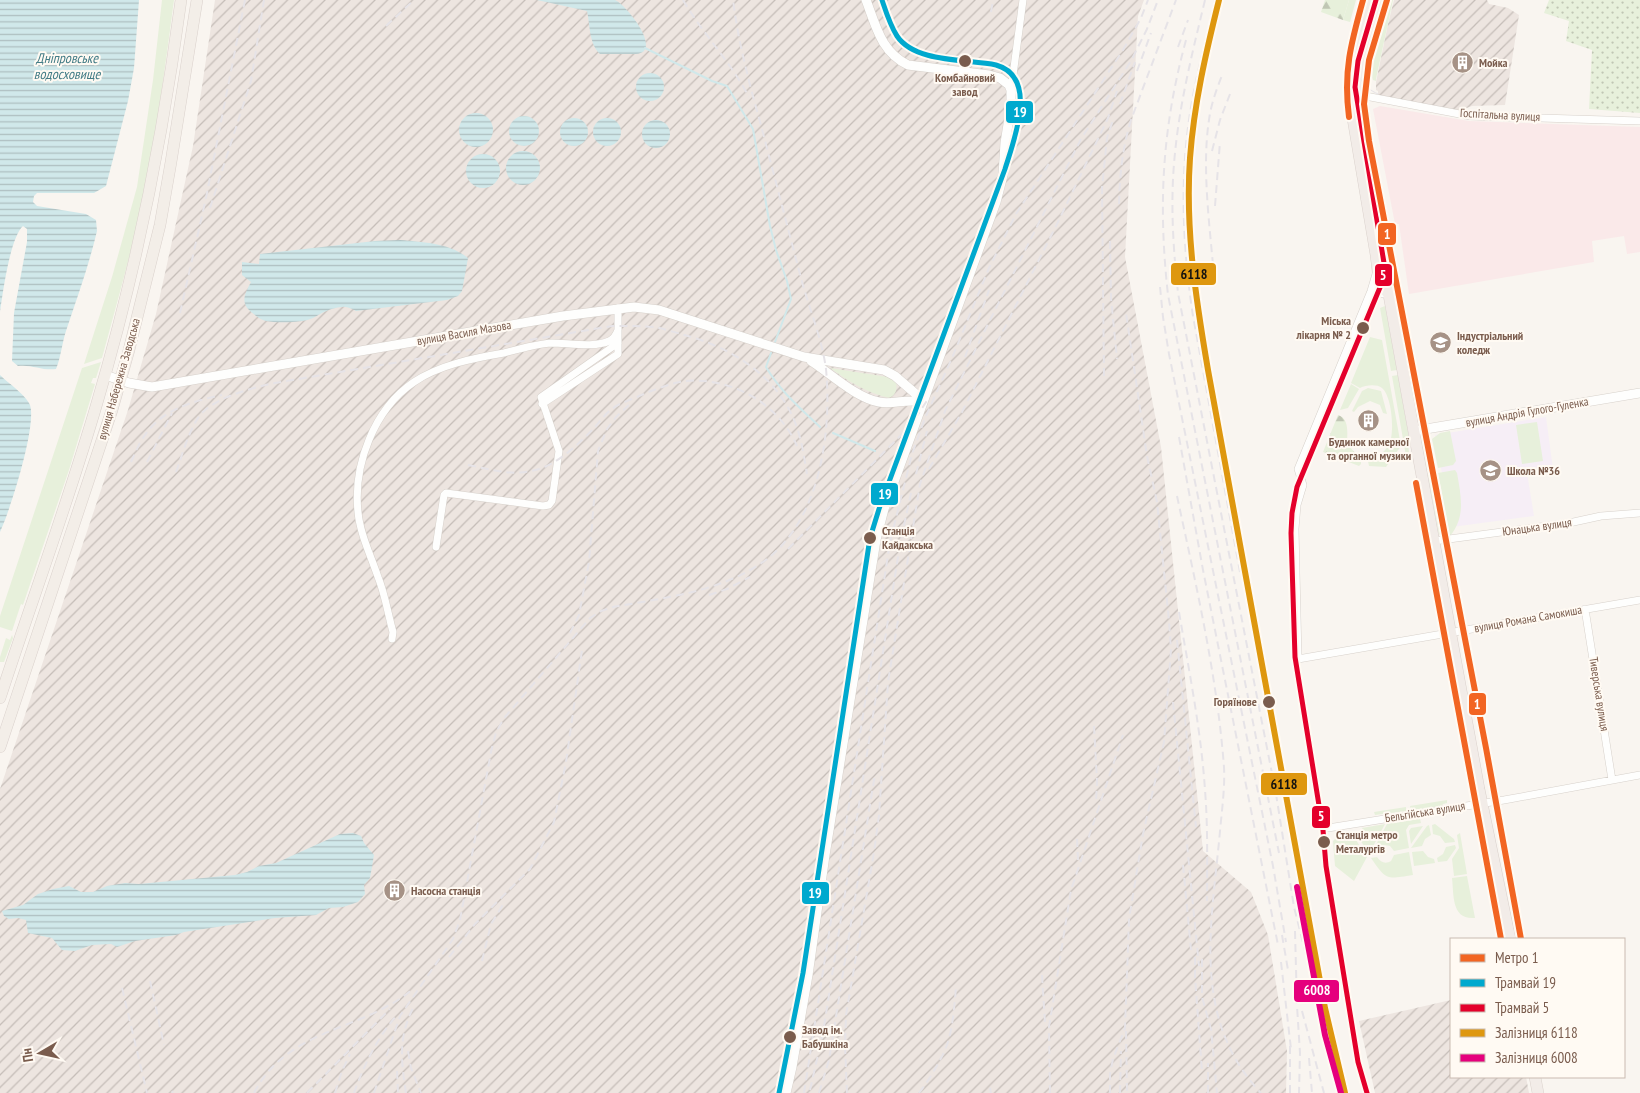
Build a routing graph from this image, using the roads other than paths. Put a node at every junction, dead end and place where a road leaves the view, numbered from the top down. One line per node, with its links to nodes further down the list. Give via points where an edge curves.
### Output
1 (182, 0): 16 (main road, вулиця Набережна Заводська, via 145,221)
2 (197, 0): 17 (main road, вулиця Набережна Заводська, via 160,224)
3 (866, 0): 7 (street, via 884,46 899,60 908,65 989,74 1005,82)
4 (1023, 0): 7 (street)
5 (1368, 0): 8 (highway, via 1349,76)
6 (1381, 0): 8 (highway)
7 (1011, 90): 19 (street, via 1003,175 996,202)
8 (1355, 95): 9 (street, Госпітальна вулиця, via 1470,116); 10 (highway); 12 (highway, via 1389,253)
9 (1640, 121)
10 (1377, 269): 11 (street); 12 (highway, via 1381,285)
11 (1371, 291): 12 (street); 26 (street, вулиця Романа Самокиша, via 1298,469 1303,485 1297,504 1295,530 1298,659)
12 (1389, 295): 20 (highway)
13 (618, 308): 14 (street); 15 (street, вулиця Василя Мазова, via 659,310); 17 (street, вулиця Василя Мазова, via 152,388)
14 (618, 330): 23 (street, via 618,354 542,404 559,451 549,505 446,494); 27 (street, via 614,338 602,343 550,343 441,369 414,382 391,401 373,431 362,460 357,487 362,531 379,579)
15 (804, 357): 19 (street, вулиця Василя Мазова, via 884,370); 19 (street, вулиця Василя Мазова, via 878,402)
16 (105, 375): 17 (street, вулиця Василя Мазова); 28 (main road, вулиця Набережна Заводська)
17 (120, 380): 29 (main road, вулиця Набережна Заводська)
18 (1640, 393): 20 (street, вулиця Андрія Гулого-Гуленка)
19 (923, 400): 36 (street, via 876,540 808,975)
20 (1414, 431): 22 (highway)
21 (1640, 513): 22 (street, Юнацька вулиця)
22 (1434, 541): 26 (highway)
23 (436, 547)
24 (1640, 600): 25 (street, вулиця Романа Самокиша)
25 (1585, 608): 26 (street, вулиця Романа Самокиша); 31 (street, Тиверська вулиця)
26 (1451, 633): 32 (highway)
27 (392, 639)
28 (0, 698)
29 (0, 747)
30 (1640, 775): 31 (street, Бельгійська вулиця)
31 (1612, 780): 32 (street, Бельгійська вулиця)
32 (1483, 803): 33 (street, Бельгійська вулиця); 34 (highway)
33 (1328, 828)
34 (1510, 938)
35 (1535, 1078): 37 (highway)
36 (786, 1093)
37 (1538, 1093)

